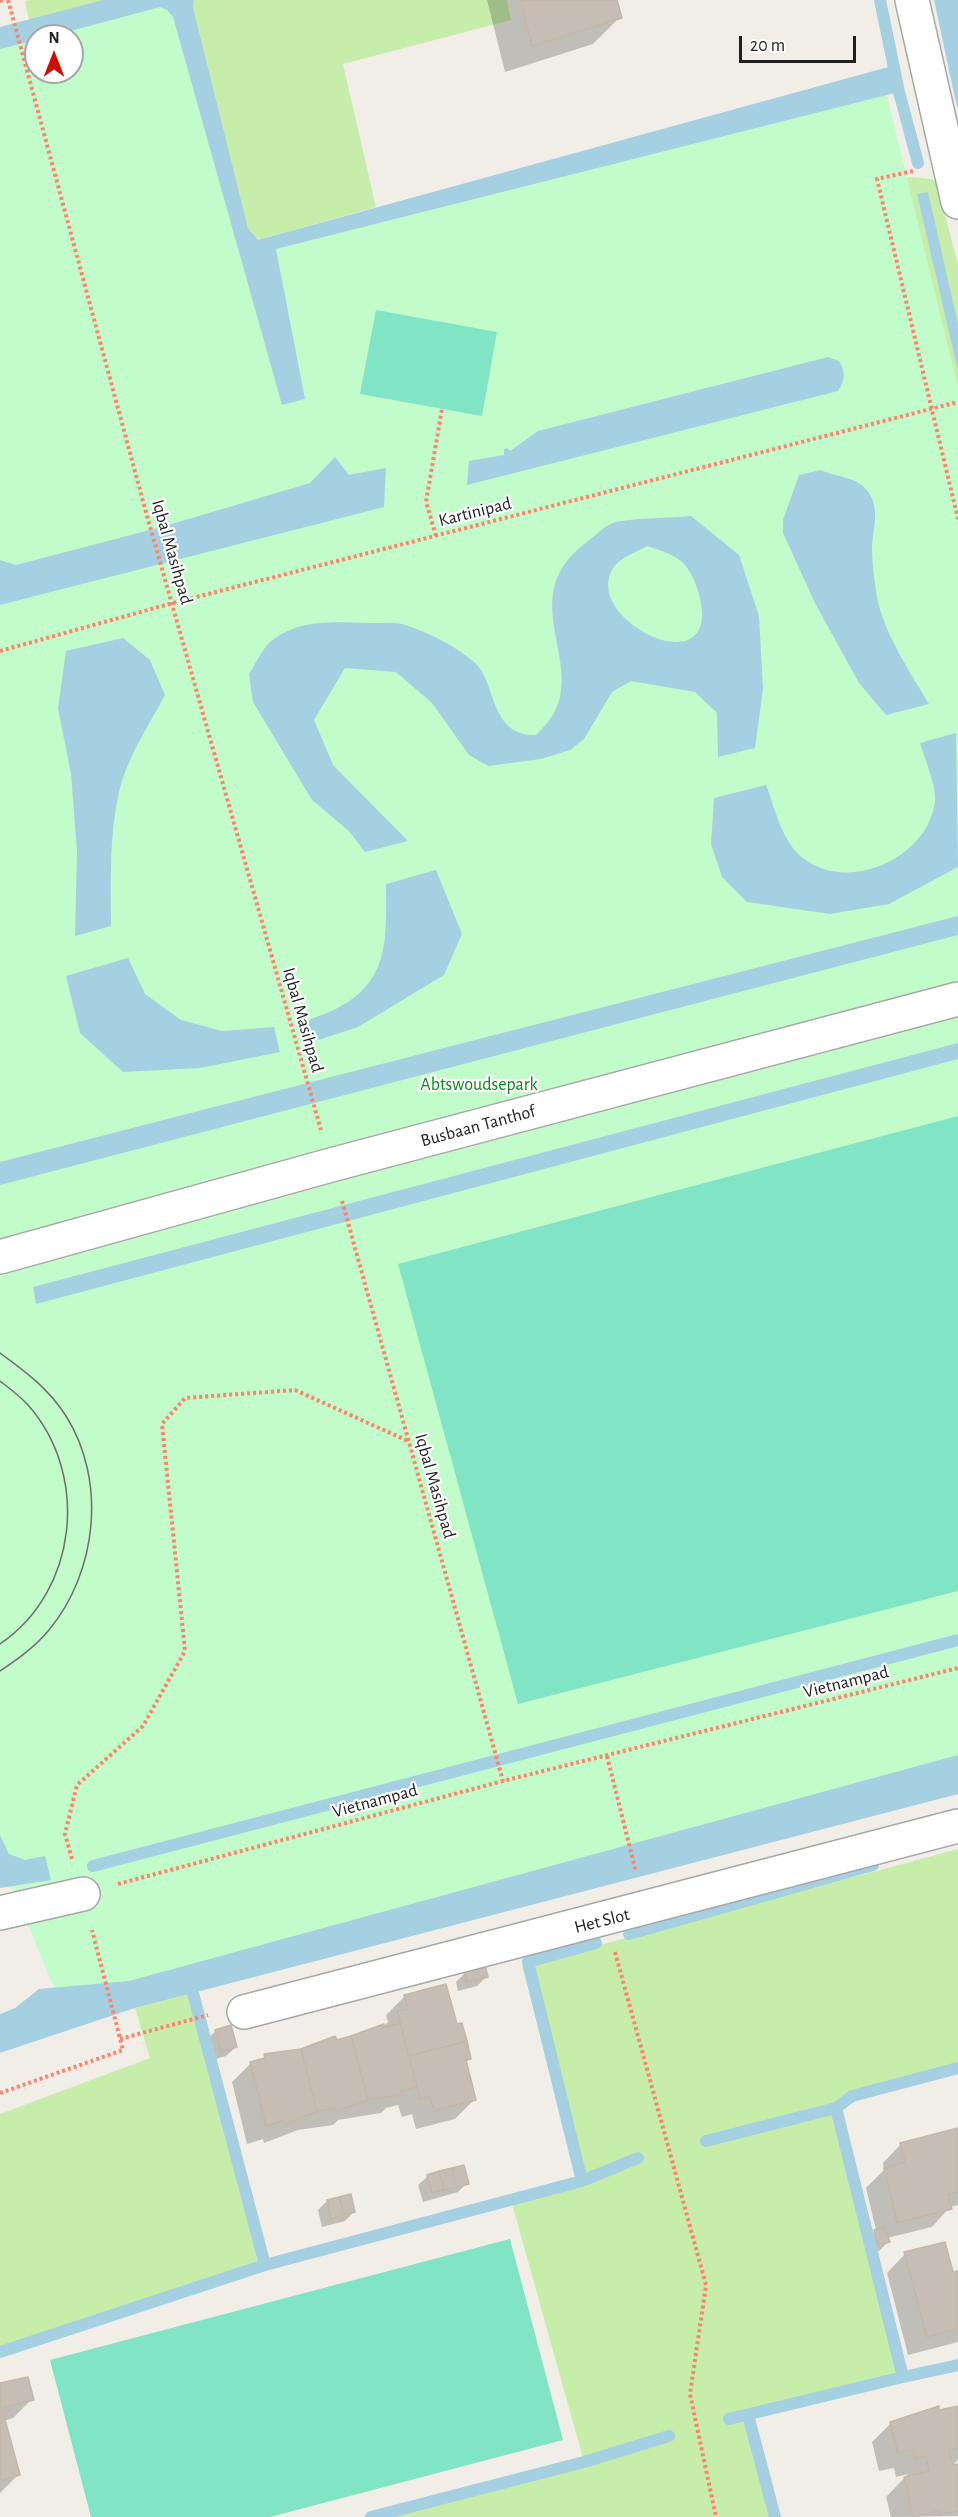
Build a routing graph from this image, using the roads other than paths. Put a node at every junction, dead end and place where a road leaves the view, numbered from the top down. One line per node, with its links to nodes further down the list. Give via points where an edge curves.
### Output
1 (912, 0): 2 (street)
2 (958, 202)
3 (958, 999): 4 (street, Busbaan Tanthof)
4 (0, 1257)
5 (958, 1826): 8 (street, Het Slot)
6 (83, 1894): 7 (street)
7 (0, 1913)
8 (229, 2013)

